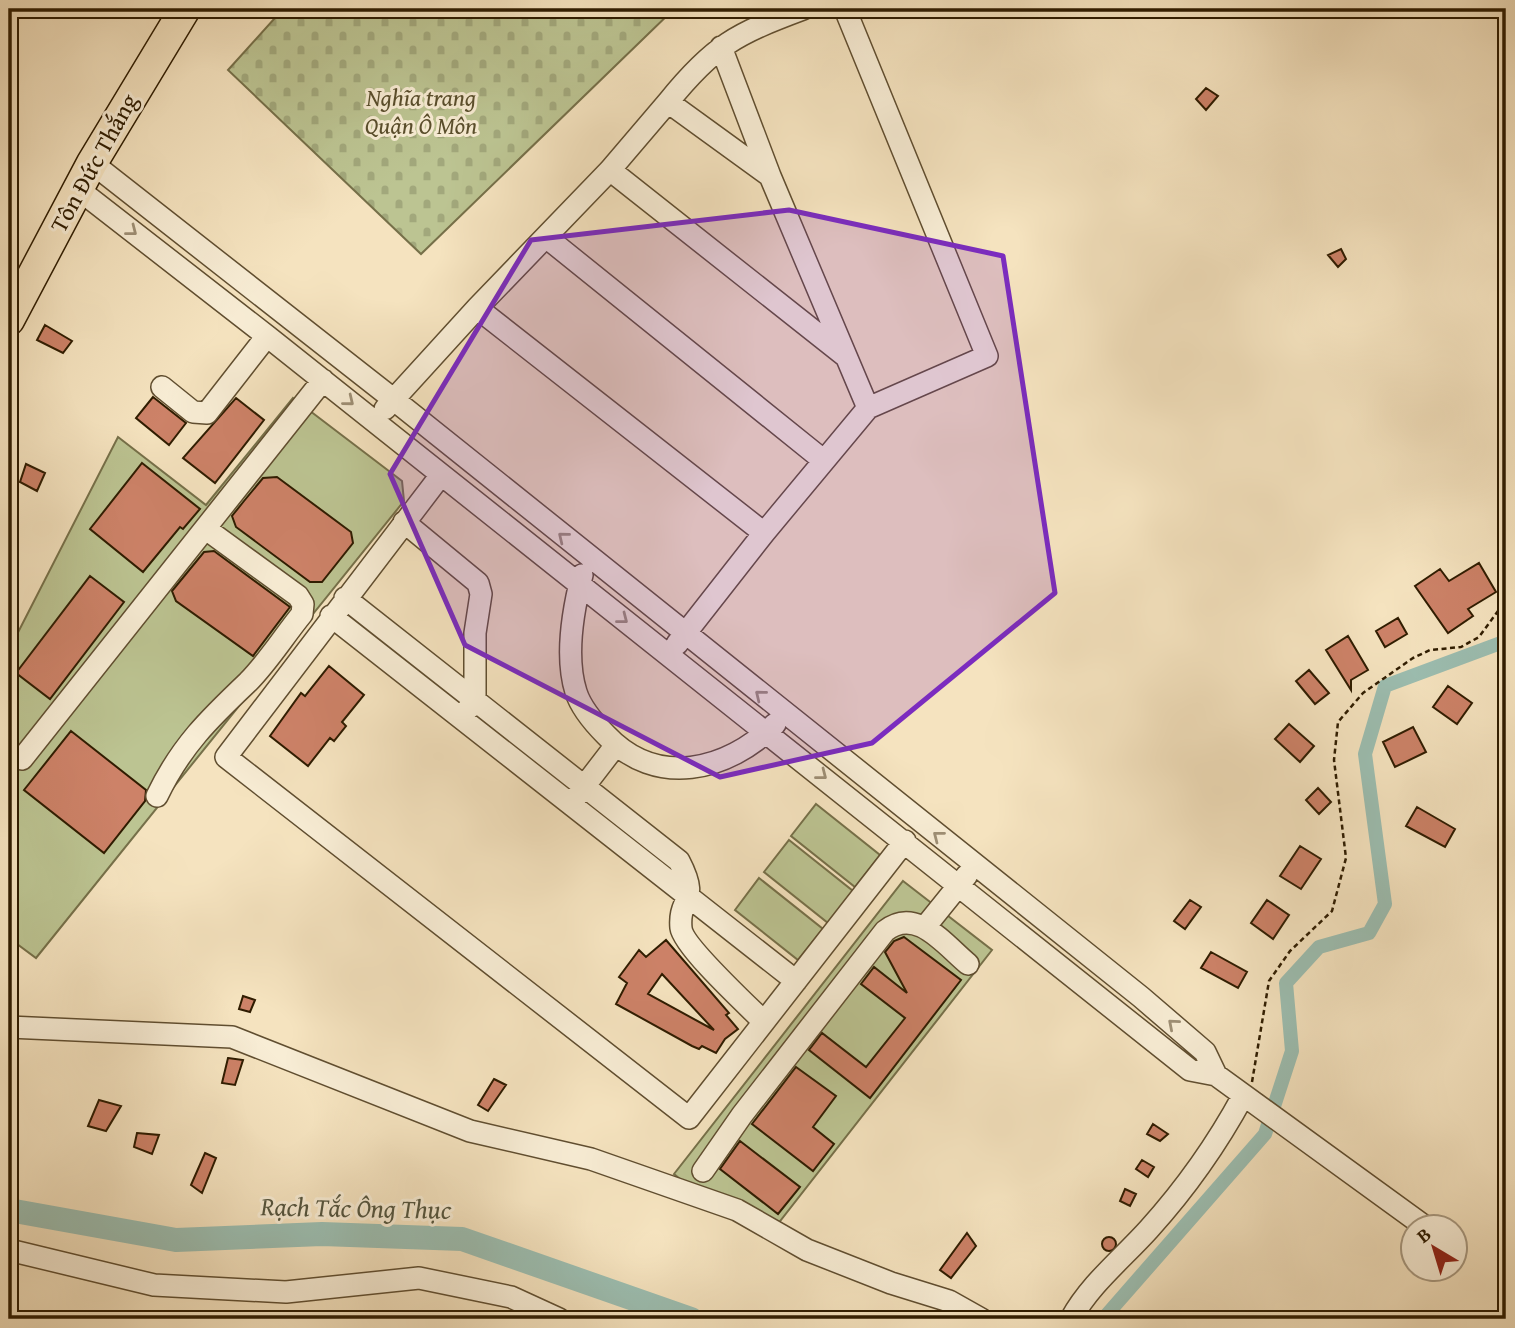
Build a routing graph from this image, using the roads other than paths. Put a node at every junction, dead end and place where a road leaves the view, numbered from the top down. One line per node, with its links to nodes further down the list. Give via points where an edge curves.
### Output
1 (185, 9): 9 (highway, Tôn Đức Thắng)
2 (803, 9): 4 (street, via 750,29)
3 (845, 9): 23 (street, via 987,356)
4 (720, 47): 5 (street); 6 (street)
5 (668, 102): 7 (street); 8 (street)
6 (755, 136): 7 (street, via 745,151); 10 (street)
7 (734, 152): 10 (street)
8 (610, 170): 11 (street); 16 (street)
9 (85, 176): 12 (street); 14 (street, one-way to 14); 17 (highway, Tôn Đức Thắng)
10 (770, 176): 13 (street)
11 (546, 237): 15 (street); 25 (street)
12 (223, 266): 14 (street); 22 (street)
13 (815, 282): 16 (street, via 802,300); 19 (street)
14 (206, 288): 18 (street)
15 (477, 308): 22 (street); 29 (street)
16 (782, 308): 19 (street)
17 (9, 320)
18 (267, 335): 20 (street); 21 (street, via 207,413 193,412)
19 (846, 356): 23 (street)
20 (323, 380): 24 (street, one-way to 24); 28 (street)
21 (162, 387)
22 (393, 399): 24 (street); 30 (street, one-way to 22)
23 (869, 408): 25 (street)
24 (375, 422): 26 (street)
25 (823, 460): 29 (street)
26 (441, 475): 27 (street); 31 (street)
27 (404, 522): 32 (street); 38 (street, via 478,583)
28 (206, 529): 41 (street, via 303,604 302,614 248,681); 45 (street)
29 (764, 533): 34 (street)
30 (588, 556): 31 (street); 34 (street)
31 (580, 585): 37 (street, one-way to 37); 43 (street, via 570,650 576,692 590,718)
32 (345, 598): 33 (street); 35 (street)
33 (331, 616): 36 (street); 44 (street)
34 (685, 634): 37 (street); 39 (street, one-way to 34)
35 (392, 635): 36 (street); 38 (street)
36 (378, 653): 40 (street)
37 (669, 655): 42 (street)
38 (475, 700): 40 (street); 46 (street)
39 (784, 714): 42 (street); 50 (street, one-way to 39)
40 (462, 718): 48 (street)
41 (202, 726): 44 (street); 47 (street, via 170,769)
42 (767, 732): 43 (street, via 715,765 685,770 650,765); 49 (street, one-way to 49)
43 (616, 745): 46 (street)
44 (232, 749): 56 (street, via 226,757 689,1118)
45 (22, 759)
46 (584, 787): 48 (street); 52 (street, via 679,861 689,880)
47 (157, 796)
48 (571, 804): 52 (street)
49 (905, 841): 51 (street); 55 (street)
50 (975, 866): 51 (street); 58 (street, one-way to 50, via 1205,1052)
51 (958, 885): 53 (street); 58 (street, via 1190,1070)
52 (690, 898): 55 (street); 56 (street, via 681,918 684,939)
53 (925, 928): 54 (street); 60 (street, via 906,921 885,931)
54 (968, 964)
55 (796, 981): 56 (street)
56 (764, 1022)
57 (9, 1027): 64 (street, via 232,1037 470,1131 590,1159 737,1210 807,1250 948,1301)
58 (1216, 1075): 59 (street)
59 (1247, 1098): 61 (street); 65 (street, via 1201,1165)
60 (704, 1171)
61 (1403, 1212)
62 (9, 1250): 63 (street, via 153,1285 286,1292 419,1278 511,1297)
63 (559, 1319)
64 (981, 1319)
65 (1071, 1319)

